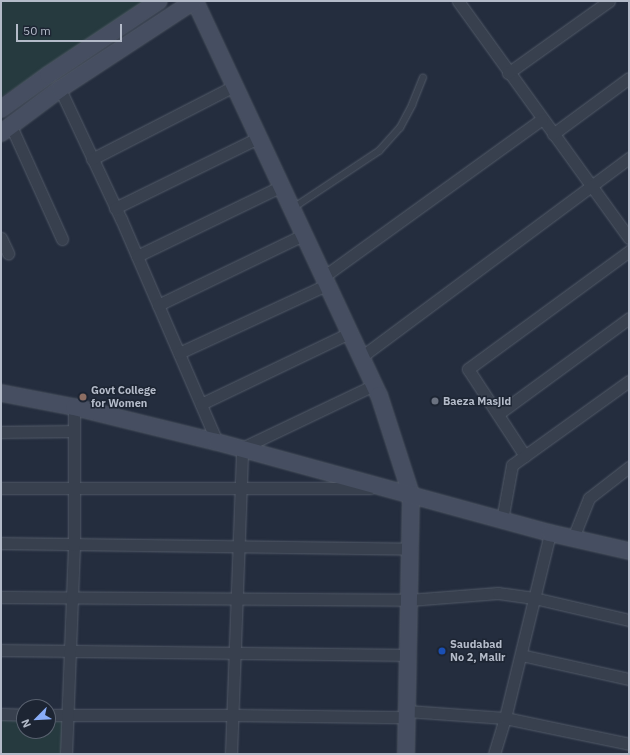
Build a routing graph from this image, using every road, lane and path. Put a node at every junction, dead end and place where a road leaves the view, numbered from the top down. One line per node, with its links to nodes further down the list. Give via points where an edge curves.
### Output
1 (159, 1): 10 (street)
2 (194, 1): 8 (street); 9 (street)
3 (458, 1): 5 (street)
4 (609, 1): 5 (street)
5 (508, 72): 11 (street)
6 (423, 78): 20 (lane, via 400,128 379,151)
7 (629, 78): 13 (street)
8 (234, 86): 14 (street); 16 (street)
9 (60, 89): 12 (street); 16 (street)
10 (1, 109)
11 (542, 119): 13 (street); 28 (street)
12 (6, 129): 24 (street)
13 (553, 134): 17 (street)
14 (258, 138): 18 (street); 19 (street)
15 (629, 158): 17 (street)
16 (92, 159): 19 (street)
17 (590, 186): 23 (street); 33 (street)
18 (280, 187): 20 (street); 27 (street)
19 (115, 208): 27 (street)
20 (291, 210): 21 (street)
21 (303, 236): 28 (street); 29 (street)
22 (1, 238): 26 (street)
23 (629, 238)
24 (62, 239)
25 (629, 251): 39 (street, via 468,370)
26 (8, 253)
27 (137, 256): 29 (street)
28 (324, 281): 31 (street); 32 (street)
29 (158, 305): 32 (street)
30 (629, 318): 39 (street)
31 (349, 333): 33 (street); 37 (street)
32 (179, 353): 37 (street)
33 (361, 358): 35 (street)
34 (629, 381): 44 (street)
35 (374, 385): 43 (street); 50 (street)
36 (1, 394): 38 (street)
37 (201, 404): 42 (street)
38 (74, 406): 41 (street); 42 (street)
39 (498, 414): 44 (street)
40 (1, 432): 41 (street)
41 (74, 432): 47 (street)
42 (217, 442): 43 (street)
43 (242, 448): 48 (street); 49 (street)
44 (525, 456): 51 (street, via 512,465)
45 (629, 467): 53 (street, via 589,498)
46 (1, 488): 47 (street)
47 (74, 488): 48 (street); 55 (street)
48 (240, 488): 49 (street); 56 (street)
49 (390, 488): 50 (street)
50 (411, 494): 51 (street); 57 (street)
51 (502, 520): 52 (street)
52 (550, 533): 53 (street); 61 (street)
53 (572, 538): 58 (street)
54 (1, 543): 55 (street)
55 (74, 545): 56 (street); 60 (street)
56 (238, 547): 57 (street); 62 (street)
57 (410, 549): 63 (street)
58 (629, 551)
59 (1, 597): 60 (street)
60 (72, 598): 62 (street); 66 (street)
61 (534, 598): 63 (street, via 498,593); 64 (street); 69 (street)
62 (237, 599): 63 (street); 67 (street)
63 (410, 600): 68 (street)
64 (629, 620)
65 (1, 650): 66 (street)
66 (70, 651): 67 (street); 76 (street)
67 (235, 653): 68 (street); 75 (street)
68 (408, 655): 72 (street)
69 (520, 655): 70 (street); 77 (street)
70 (629, 679)
71 (1, 714): 73 (street)
72 (407, 714): 75 (street); 77 (street); 81 (street)
73 (16, 715)
74 (56, 715): 76 (street)
75 (233, 715): 76 (street); 80 (street)
76 (67, 716): 79 (street)
77 (505, 718): 78 (street); 82 (street)
78 (629, 744)
79 (66, 754)
80 (231, 754)
81 (406, 754)
82 (494, 754)

